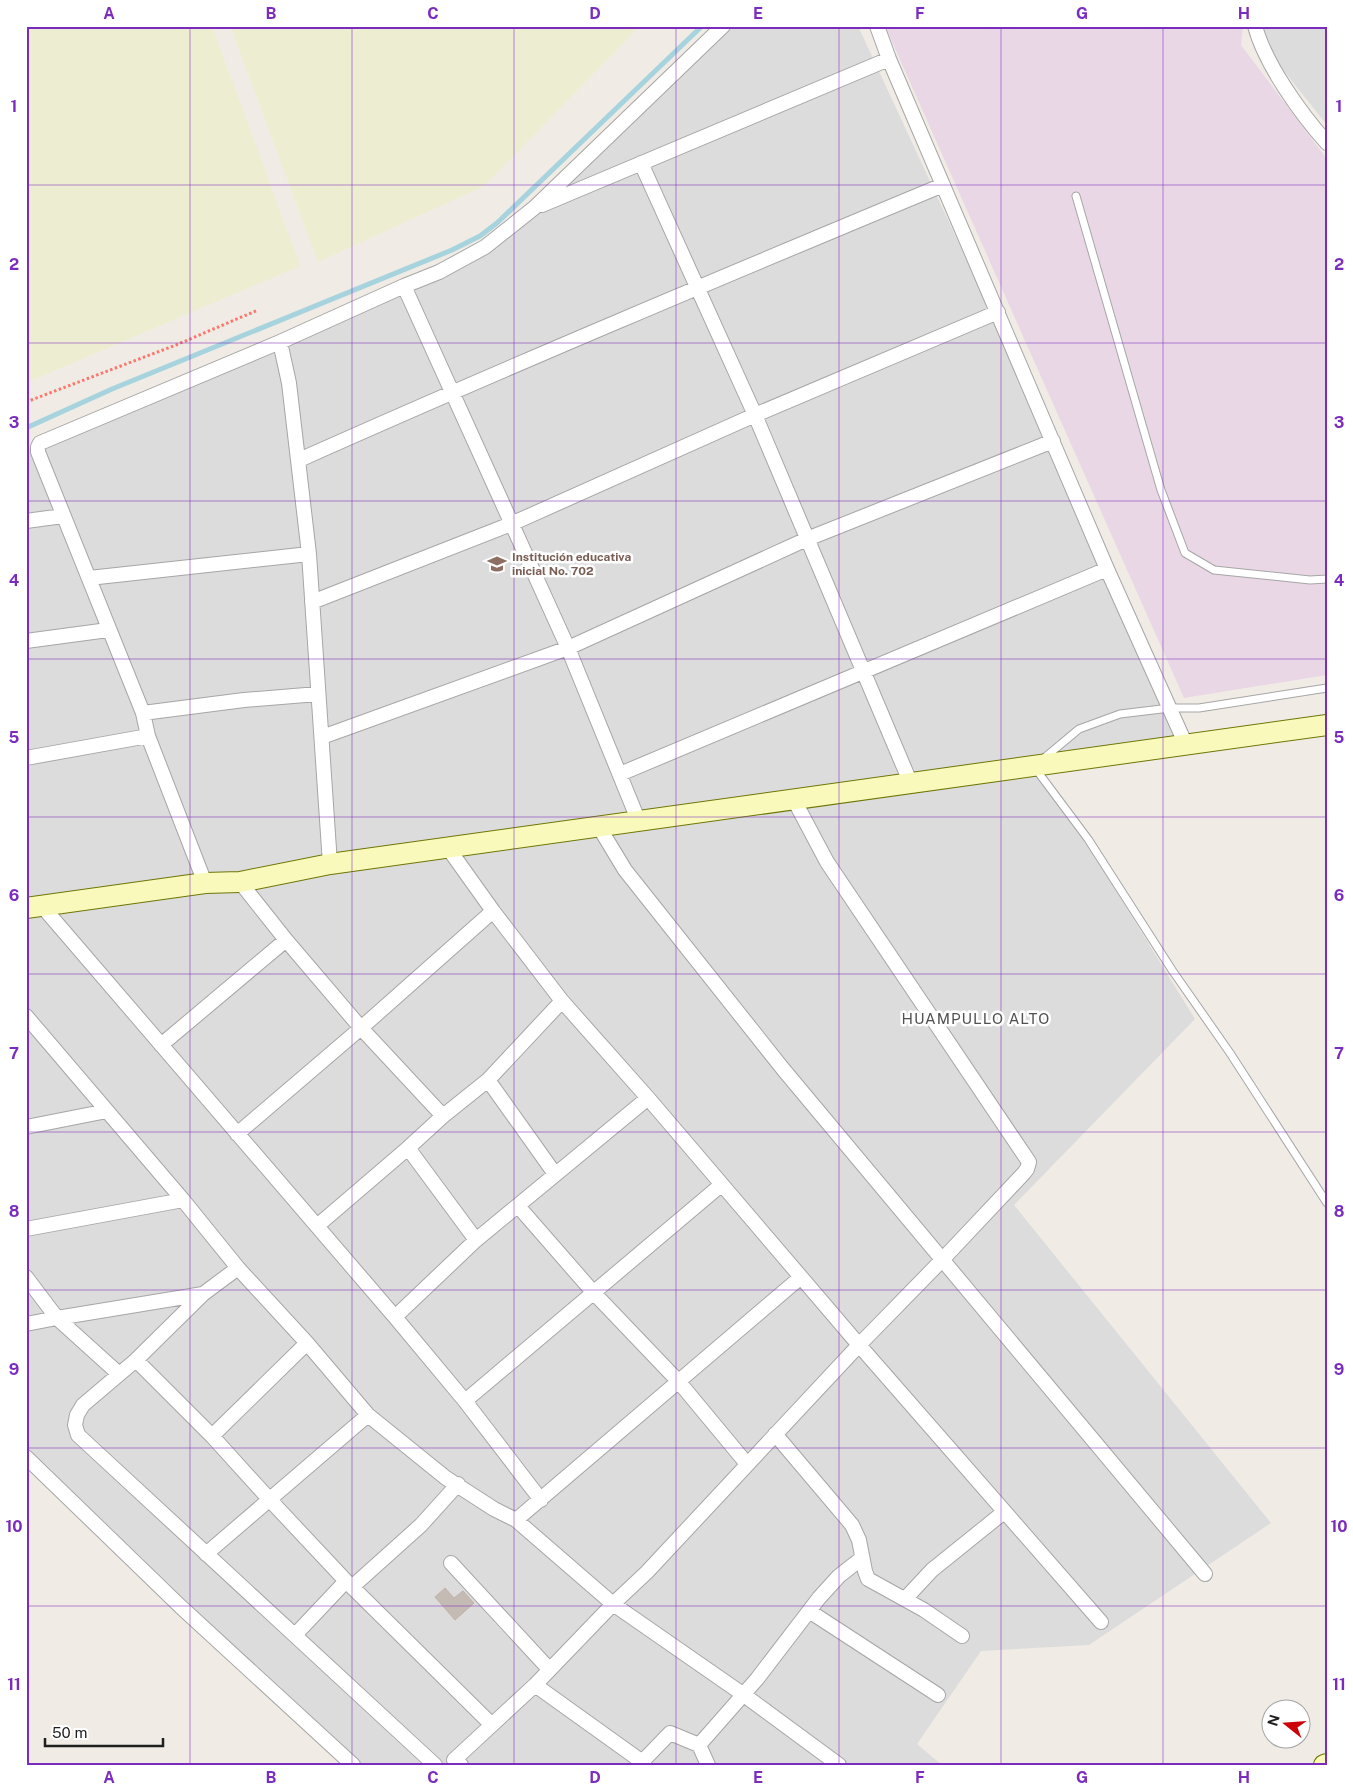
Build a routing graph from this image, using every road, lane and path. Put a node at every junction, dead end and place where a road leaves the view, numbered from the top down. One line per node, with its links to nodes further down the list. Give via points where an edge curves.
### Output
1 (723, 26): 9 (street)
2 (877, 26): 4 (street)
3 (1255, 26): 5 (street, via 1274,71)
4 (889, 59): 6 (street); 7 (street)
5 (1327, 144)
6 (641, 163): 9 (street); 11 (street)
7 (943, 186): 11 (street); 13 (street)
8 (1076, 196): 27 (lane, via 1161,490 1185,553 1214,570)
9 (534, 208): 10 (street, via 485,247)
10 (404, 286): 14 (street); 15 (street)
11 (698, 287): 15 (street); 17 (street)
12 (258, 310): 16 (path)
13 (998, 312): 17 (street); 18 (street)
14 (280, 342): 19 (street); 20 (street, via 40,443 38,452)
15 (451, 392): 19 (street); 22 (street)
16 (26, 402)
17 (755, 415): 22 (street); 23 (street)
18 (1053, 441): 23 (street); 25 (street)
19 (299, 460): 24 (street)
20 (63, 516): 21 (street); 26 (street)
21 (26, 521)
22 (511, 524): 28 (street); 31 (street)
23 (807, 538): 31 (street); 32 (street)
24 (309, 554): 26 (street); 28 (street)
25 (1107, 569): 32 (street); 35 (street)
26 (89, 578): 29 (street)
27 (1327, 579)
28 (312, 602): 34 (street)
29 (108, 630): 30 (street); 36 (street)
30 (26, 641)
31 (568, 648): 39 (street); 43 (street)
32 (863, 672): 43 (street); 44 (street)
33 (1327, 688): 35 (lane, via 1199,708)
34 (318, 694): 36 (street); 39 (street)
35 (1170, 708): 40 (street); 42 (lane, via 1120,714 1079,728)
36 (143, 713): 38 (street)
37 (1327, 725): 40 (main road)
38 (148, 736): 41 (street); 51 (street)
39 (322, 737): 49 (street)
40 (1186, 745): 42 (main road)
41 (26, 758)
42 (1034, 766): 44 (main road); 70 (lane, via 1088,839)
43 (620, 774): 46 (street)
44 (911, 784): 45 (main road)
45 (793, 798): 46 (main road); 75 (street, via 827,862 1029,1162 1024,1173)
46 (639, 822): 47 (main road)
47 (599, 827): 48 (main road); 75 (street, via 625,870 783,1069)
48 (448, 848): 49 (main road); 53 (street)
49 (330, 864): 50 (main road)
50 (240, 882): 51 (main road); 54 (street)
51 (205, 883): 52 (main road)
52 (34, 907): 59 (street)
53 (493, 911): 55 (street); 57 (street)
54 (286, 940): 57 (street); 59 (street)
55 (562, 1001): 60 (street); 61 (street)
56 (26, 1016): 58 (street)
57 (361, 1028): 63 (street); 65 (street)
58 (31, 1029): 62 (street)
59 (161, 1045): 65 (street)
60 (488, 1080): 63 (street); 67 (street)
61 (648, 1098): 67 (street); 68 (street)
62 (107, 1111): 64 (street); 69 (street)
63 (443, 1116): 66 (street)
64 (26, 1127)
65 (237, 1134): 72 (street)
66 (408, 1148): 72 (street); 74 (street)
67 (555, 1174): 71 (street)
68 (721, 1184): 78 (street); 79 (street)
69 (184, 1200): 73 (street); 76 (street)
70 (1327, 1203)
71 (518, 1206): 74 (street); 79 (street)
72 (317, 1226): 82 (street)
73 (26, 1229)
74 (476, 1240): 82 (street)
75 (942, 1260): 85 (street); 103 (street)
76 (238, 1268): 80 (street); 84 (street)
77 (26, 1277): 81 (street)
78 (801, 1277): 85 (street); 88 (street)
79 (593, 1292): 88 (street); 89 (street)
80 (204, 1294): 81 (street); 86 (street)
81 (57, 1318): 83 (street); 87 (street)
82 (395, 1318): 89 (street)
83 (26, 1324)
84 (307, 1343): 90 (street); 92 (street)
85 (859, 1345): 91 (street); 98 (street)
86 (136, 1360): 87 (street); 92 (street)
87 (119, 1374): 100 (street, via 80,1410 75,1425 78,1435)
88 (679, 1382): 94 (street); 97 (street)
89 (465, 1402): 97 (street)
90 (368, 1415): 95 (street, via 446,1478); 96 (street)
91 (775, 1434): 94 (street); 101 (street, via 852,1526 859,1540)
92 (212, 1436): 96 (street)
93 (26, 1457): 119 (street, via 181,1607)
94 (747, 1464): 106 (street)
95 (458, 1484): 99 (street); 104 (street, via 421,1525)
96 (270, 1500): 100 (street); 104 (street)
97 (541, 1500): 99 (street)
98 (1004, 1512): 105 (street, via 932,1570); 108 (street)
99 (516, 1520): 106 (street)
100 (206, 1554): 109 (street)
101 (862, 1558): 105 (street, via 868,1579); 107 (street, via 839,1576)
102 (451, 1563): 111 (street)
103 (1205, 1574)
104 (349, 1584): 109 (street); 115 (street)
105 (905, 1599): 110 (street)
106 (613, 1604): 111 (street); 113 (street)
107 (809, 1611): 113 (street); 114 (street)
108 (1101, 1622)
109 (294, 1635): 120 (street)
110 (962, 1636)
111 (549, 1669): 112 (street)
112 (534, 1685): 115 (street); 118 (street)
113 (744, 1695): 116 (street); 122 (street)
114 (938, 1695)
115 (492, 1725): 117 (street)
116 (699, 1745): 118 (street, via 670,1733); 121 (street)
117 (455, 1763)
118 (640, 1763)
119 (353, 1765)
120 (435, 1765)
121 (708, 1765)
122 (839, 1765)

